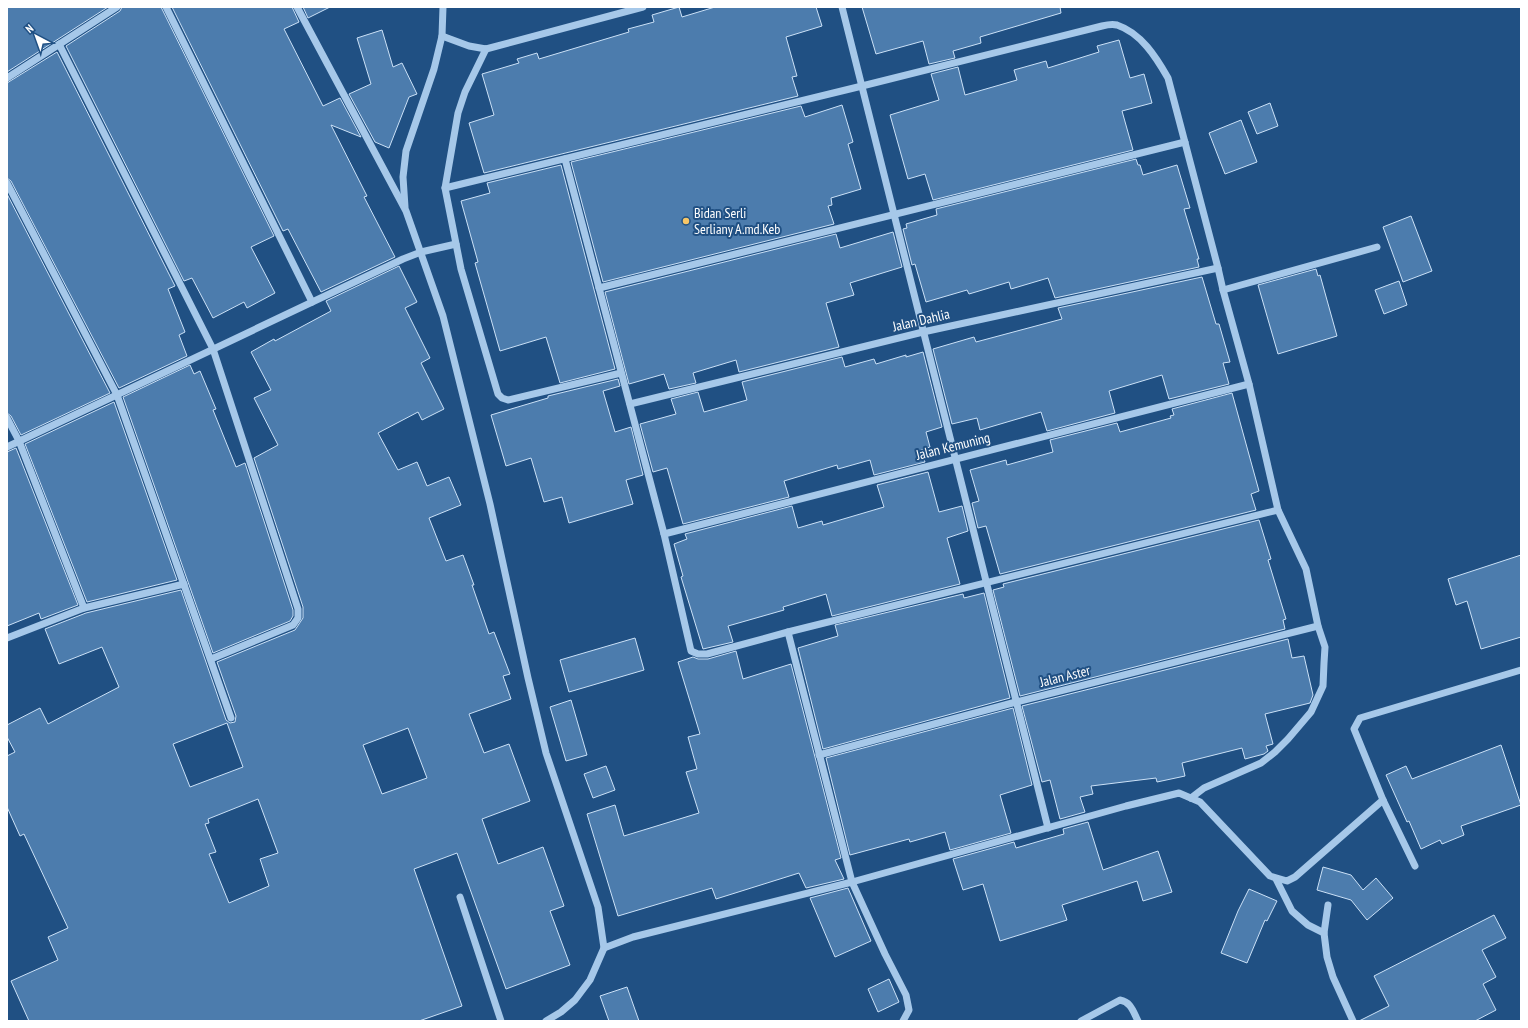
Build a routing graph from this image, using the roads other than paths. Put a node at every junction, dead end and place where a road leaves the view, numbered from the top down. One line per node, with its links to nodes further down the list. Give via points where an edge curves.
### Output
1 (117, 7): 8 (street)
2 (166, 7): 24 (street)
3 (297, 7): 16 (street)
4 (443, 7): 7 (street)
5 (643, 7): 9 (street)
6 (842, 7): 11 (street)
7 (442, 36): 9 (street); 16 (street, via 434,69 406,151 403,177)
8 (60, 44): 10 (street); 26 (street)
9 (486, 49): 15 (street, via 465,92 458,113)
10 (7, 78)
11 (862, 86): 12 (street, via 1102,26 1116,25 1141,39 1162,67 1168,78); 13 (street); 17 (street)
12 (1185, 142): 17 (street); 21 (street)
13 (565, 159): 15 (street); 22 (street)
14 (7, 182): 29 (street)
15 (445, 188): 18 (street)
16 (406, 211): 20 (street)
17 (894, 214): 22 (street); 25 (street)
18 (456, 244): 20 (street); 27 (street, via 498,394 502,398 508,400)
19 (1377, 248): 23 (street)
20 (421, 252): 24 (street); 57 (street, via 452,351 490,504 546,753 598,907)
21 (1218, 268): 23 (street); 25 (street, Jalan Dahlia)
22 (599, 288): 27 (street)
23 (1223, 290): 28 (street)
24 (312, 302): 26 (street)
25 (923, 332): 30 (street, Jalan Dahlia); 34 (street)
26 (213, 349): 29 (street); 43 (street, via 298,609 298,618 293,625)
27 (622, 373): 30 (street)
28 (1249, 384): 34 (street, Jalan Kemuning); 35 (street)
29 (117, 395): 32 (street); 38 (street)
30 (630, 404): 36 (street)
31 (7, 418): 32 (street)
32 (19, 441): 33 (street); 39 (street)
33 (7, 447)
34 (955, 459): 36 (street, Jalan Kemuning); 37 (street)
35 (1278, 510): 37 (street); 40 (street, via 1306,569)
36 (664, 534): 41 (street, via 691,651 707,654)
37 (986, 583): 41 (street); 45 (street)
38 (184, 584): 39 (street); 43 (street)
39 (84, 608): 42 (street)
40 (1318, 626): 45 (street, Jalan Aster); 48 (street, via 1325,647 1323,686 1311,712 1288,739 1261,763 1204,788)
41 (788, 632): 47 (street)
42 (7, 638)
43 (211, 659): 46 (street)
44 (1521, 670): 49 (street, via 1360,718 1354,729)
45 (1016, 702): 47 (street, Jalan Aster); 50 (street)
46 (231, 718)
47 (819, 755): 53 (street)
48 (1191, 798): 50 (street, via 1179,793); 52 (street, via 1200,802 1270,876)
49 (1382, 800): 51 (street); 52 (street, via 1295,877 1287,881)
50 (1048, 828): 53 (street)
51 (1415, 866)
52 (1276, 879): 56 (street, via 1292,911 1308,925)
53 (852, 882): 57 (street, via 633,937); 60 (street, via 906,995 909,1010)
54 (460, 897): 58 (street)
55 (1328, 905): 56 (street)
56 (1324, 933): 63 (street, via 1333,977)
57 (604, 948): 59 (street, via 590,980 579,995 561,1012)
58 (501, 1021)
59 (546, 1021)
60 (903, 1021)
61 (1081, 1021): 62 (street, via 1120,1000 1127,1001)
62 (1138, 1021)
63 (1352, 1021)

